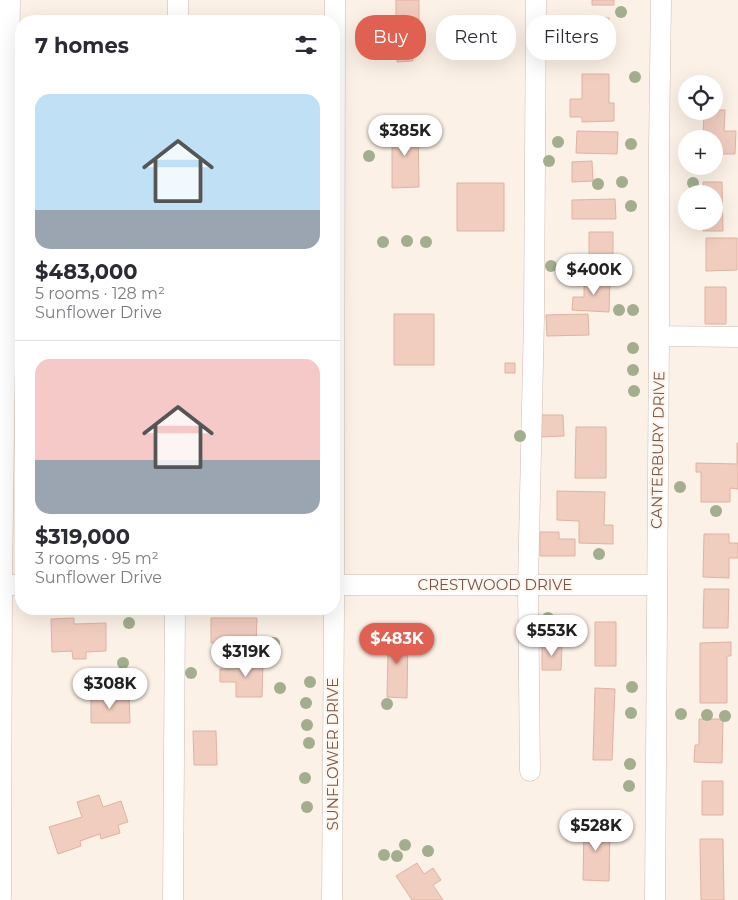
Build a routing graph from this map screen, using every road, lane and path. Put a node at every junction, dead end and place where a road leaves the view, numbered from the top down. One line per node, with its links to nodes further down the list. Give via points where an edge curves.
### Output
1 (10, 0): 10 (street)
2 (178, 0): 6 (street)
3 (335, 0): 7 (street, SUNFLOWER DRIVE)
4 (536, 0): 12 (street)
5 (661, 0): 8 (street, CANTERBURY DRIVE)
6 (178, 15)
7 (335, 15)
8 (659, 336): 9 (street); 13 (street, CANTERBURY DRIVE)
9 (738, 337)
10 (12, 585): 17 (street)
11 (340, 586): 12 (street, CRESTWOOD DRIVE)
12 (528, 586): 13 (street, CRESTWOOD DRIVE); 16 (street)
13 (657, 586): 21 (street, CANTERBURY DRIVE)
14 (176, 615): 19 (street)
15 (334, 615): 20 (street, SUNFLOWER DRIVE)
16 (530, 771)
17 (0, 897): 18 (street)
18 (5, 900)
19 (173, 900)
20 (332, 900)
21 (656, 900)

